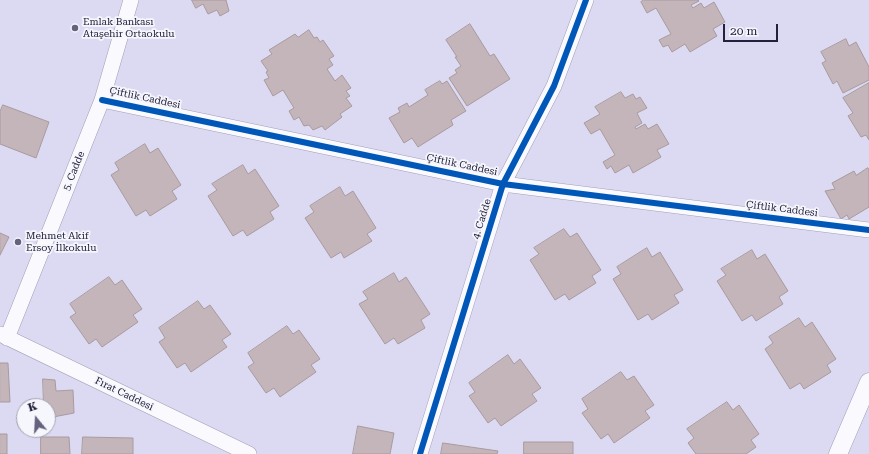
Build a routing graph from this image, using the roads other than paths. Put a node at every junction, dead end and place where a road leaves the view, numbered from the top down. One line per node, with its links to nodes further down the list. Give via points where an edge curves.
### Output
1 (131, 0): 3 (street, 5. Cadde)
2 (586, 0): 4 (street, 4. Cadde, via 554,86)
3 (102, 100): 4 (street, Çiftlik Caddesi); 6 (street, 5. Cadde)
4 (503, 184): 5 (street, Çiftlik Caddesi); 9 (street, 4. Cadde)
5 (869, 230)
6 (4, 336): 8 (street, Fırat Caddesi)
7 (869, 382): 10 (street)
8 (248, 454)
9 (420, 454)
10 (838, 454)

